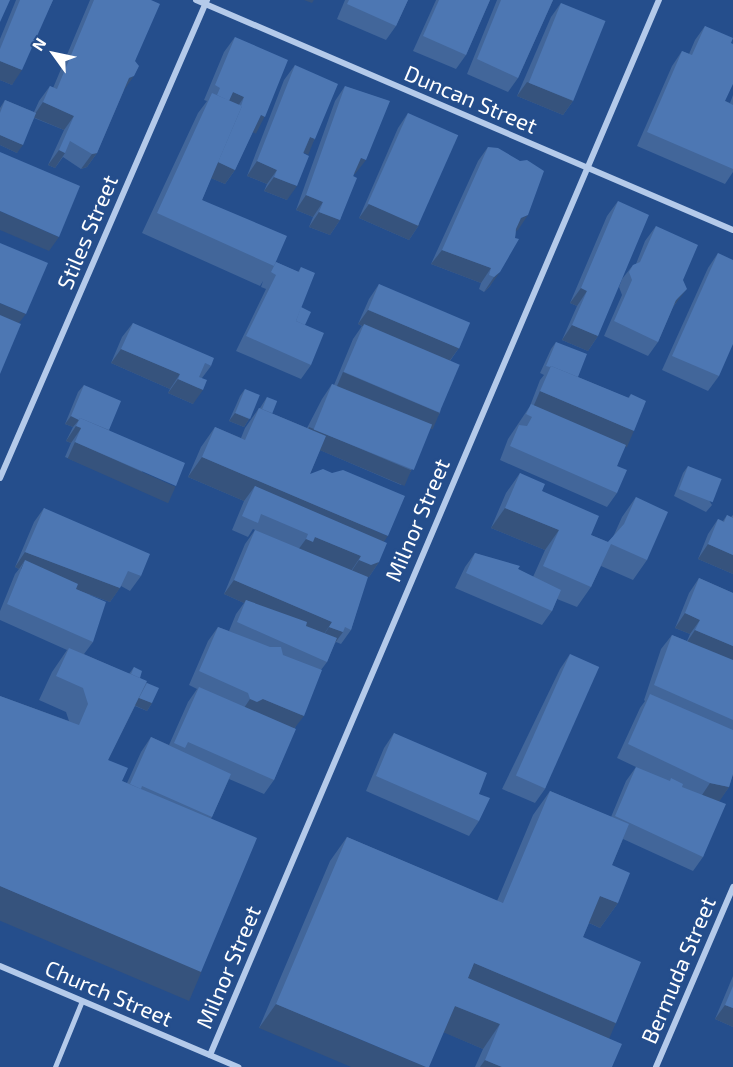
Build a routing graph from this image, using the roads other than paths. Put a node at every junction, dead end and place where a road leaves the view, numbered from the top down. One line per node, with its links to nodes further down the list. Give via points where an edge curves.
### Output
1 (196, 0): 3 (street, Duncan Street)
2 (659, 0): 4 (street, Milnor Street)
3 (207, 2): 4 (street, Duncan Street); 6 (street, Stiles Street)
4 (586, 168): 5 (street, Duncan Street); 10 (street, Milnor Street)
5 (733, 230)
6 (0, 478)
7 (733, 887): 13 (street, Bermuda Street)
8 (0, 966): 9 (street, Church Street)
9 (82, 1001): 10 (street, Church Street); 11 (lane)
10 (210, 1055): 12 (street, Church Street)
11 (55, 1067)
12 (238, 1067)
13 (656, 1067)

